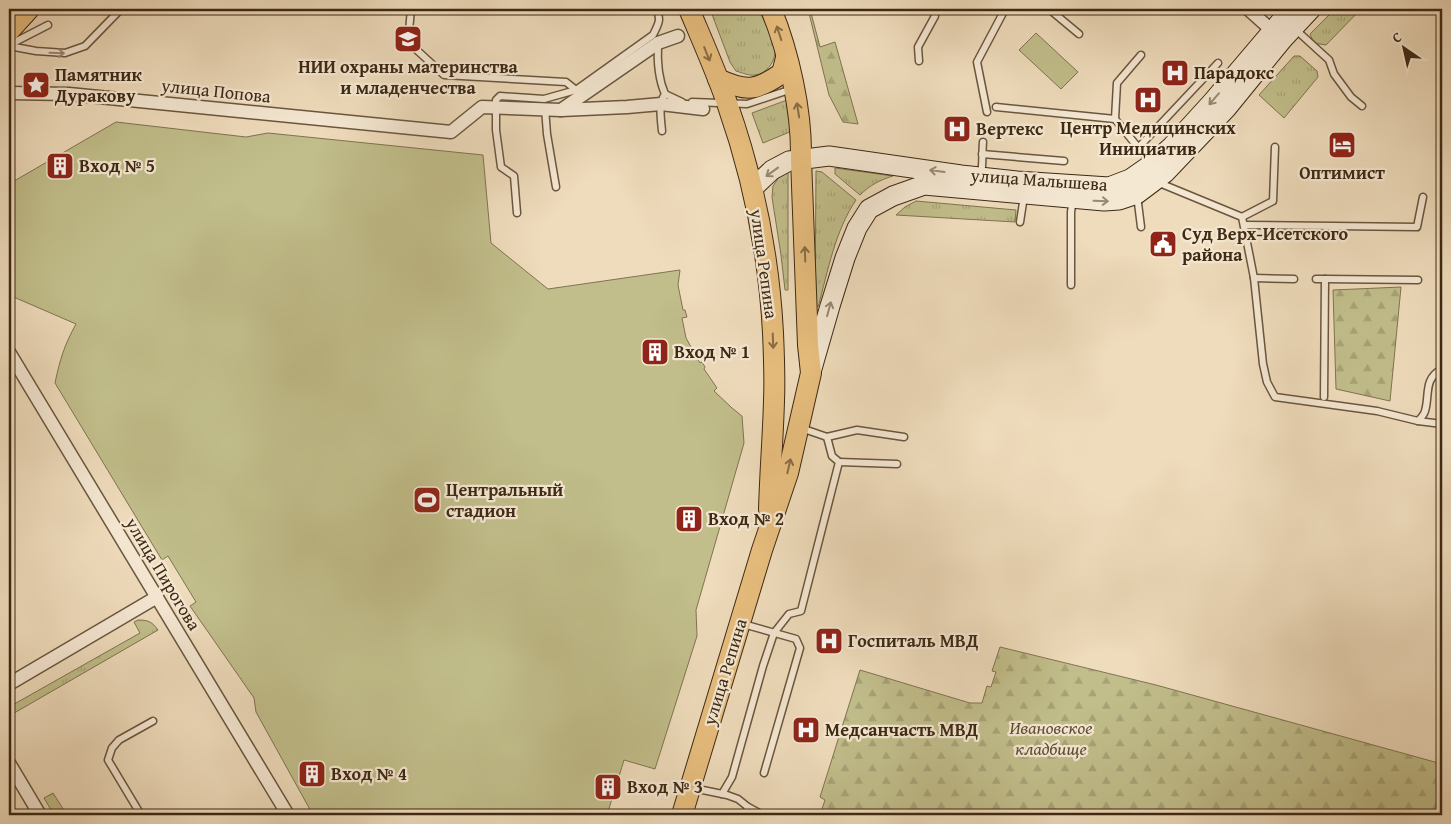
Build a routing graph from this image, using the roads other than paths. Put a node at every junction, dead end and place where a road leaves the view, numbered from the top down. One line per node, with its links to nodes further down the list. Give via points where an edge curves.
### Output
1 (29, 9): 14 (main road)
2 (122, 9): 19 (lane, one-way to 2, via 65,53 85,46)
3 (411, 9): 26 (lane, via 408,42 444,75 566,82)
4 (656, 9): 18 (lane, via 659,24)
5 (689, 9): 24 (main road, улица Репина, one-way to 24)
6 (771, 9): 21 (main road, улица Репина, one-way to 6)
7 (933, 9): 22 (lane, via 935,16 918,47)
8 (1049, 9): 16 (lane)
9 (1248, 9): 15 (street)
10 (1291, 9): 15 (main road, улица Малышева)
11 (1311, 9): 15 (main road, улица Малышева)
12 (1003, 14): 36 (lane, via 977,62)
13 (48, 24): 19 (lane)
14 (9, 31)
15 (1283, 33): 31 (lane, via 1329,60 1334,74 1350,97); 45 (main road, улица Малышева, via 1226,108)
16 (1078, 34)
17 (678, 36): 18 (street)
18 (656, 39): 26 (lane); 28 (lane); 35 (street)
19 (9, 45)
20 (1141, 55): 37 (lane, via 1117,83)
21 (786, 58): 24 (main road, via 782,73 755,88 736,87); 25 (main road, улица Репина)
22 (920, 61)
23 (1218, 63): 41 (lane)
24 (718, 79): 30 (main road, улица Репина)
25 (794, 88): 30 (lane, via 747,104); 43 (main road, улица Репина, one-way to 25, via 802,134)
26 (576, 90): 29 (lane)
27 (9, 93): 33 (street, улица Попова, via 69,94 451,132 482,107)
28 (663, 99): 30 (lane); 34 (street, улица Попова); 35 (street, улица Попова, via 627,107); 38 (lane)
29 (544, 104): 33 (street, улица Попова); 35 (street, улица Попова); 48 (lane)
30 (727, 104): 49 (main road, улица Репина)
31 (1362, 106)
32 (996, 107): 37 (lane)
33 (496, 108): 55 (lane, via 501,167 514,176)
34 (703, 109)
35 (561, 110)
36 (987, 112)
37 (1115, 119): 41 (lane)
38 (662, 131)
39 (983, 142): 42 (lane)
40 (1275, 147): 56 (lane, via 1273,201)
41 (1138, 148): 45 (lane)
42 (982, 154): 44 (lane); 47 (lane)
43 (801, 159): 47 (main road, улица Малышева, one-way to 43, via 829,156); 49 (main road, улица Малышева, one-way to 49, via 772,170); 68 (main road, улица Репина, one-way to 43)
44 (1064, 161)
45 (1157, 173): 46 (main road, улица Малышева); 53 (main road, улица Малышева); 56 (lane)
46 (1136, 175): 51 (main road, улица Малышева, via 1109,187); 53 (lane)
47 (981, 177): 51 (main road, улица Малышева)
48 (556, 187)
49 (752, 188): 77 (main road, улица Репина, one-way to 77, via 766,264 772,330 774,399)
50 (965, 188): 52 (main road, улица Малышева); 68 (main road, улица Репина, one-way to 50, via 845,258 869,209 898,193 924,184)
51 (1074, 192): 52 (main road, улица Малышева); 53 (main road, улица Малышева, one-way to 53, via 1104,201); 65 (lane)
52 (1024, 194): 57 (lane)
53 (1137, 194): 59 (lane)
54 (1423, 197): 58 (lane, via 1417,227)
55 (517, 213)
56 (1242, 217): 58 (lane)
57 (1020, 222)
58 (1244, 225): 60 (lane)
59 (1141, 228)
60 (1254, 278): 61 (lane); 70 (lane, via 1262,364 1275,397 1377,411)
61 (1294, 279)
62 (1316, 279): 63 (lane)
63 (1325, 279): 64 (lane); 69 (lane)
64 (1418, 280)
65 (1071, 285)
66 (9, 352): 78 (street, улица Пирогова)
67 (1442, 369): 70 (lane, via 1436,372 1428,386 1425,412)
68 (811, 373): 72 (main road, улица Репина)
69 (1324, 397)
70 (1418, 421): 71 (lane)
71 (1442, 424)
72 (798, 427): 73 (lane); 77 (main road, улица Репина, one-way to 72, via 788,473)
73 (827, 437): 74 (lane, via 857,430); 75 (lane, via 832,456)
74 (904, 437)
75 (839, 462): 76 (lane); 80 (lane, via 802,611 789,614)
76 (897, 464)
77 (769, 530): 79 (main road, улица Репина)
78 (157, 597): 81 (street); 90 (street, улица Пирогова)
79 (741, 624): 80 (lane); 85 (main road, улица Репина)
80 (774, 633): 84 (lane, via 796,639 800,648); 86 (lane, via 732,777)
81 (9, 684)
82 (153, 721): 89 (lane, via 119,740 108,760)
83 (9, 763): 88 (street)
84 (764, 773)
85 (690, 787): 86 (lane); 91 (main road, улица Репина)
86 (722, 794): 87 (lane, via 738,799)
87 (748, 808): 92 (lane); 93 (lane)
88 (40, 815)
89 (141, 815)
90 (288, 815)
91 (682, 815)
92 (746, 815)
93 (763, 815)

